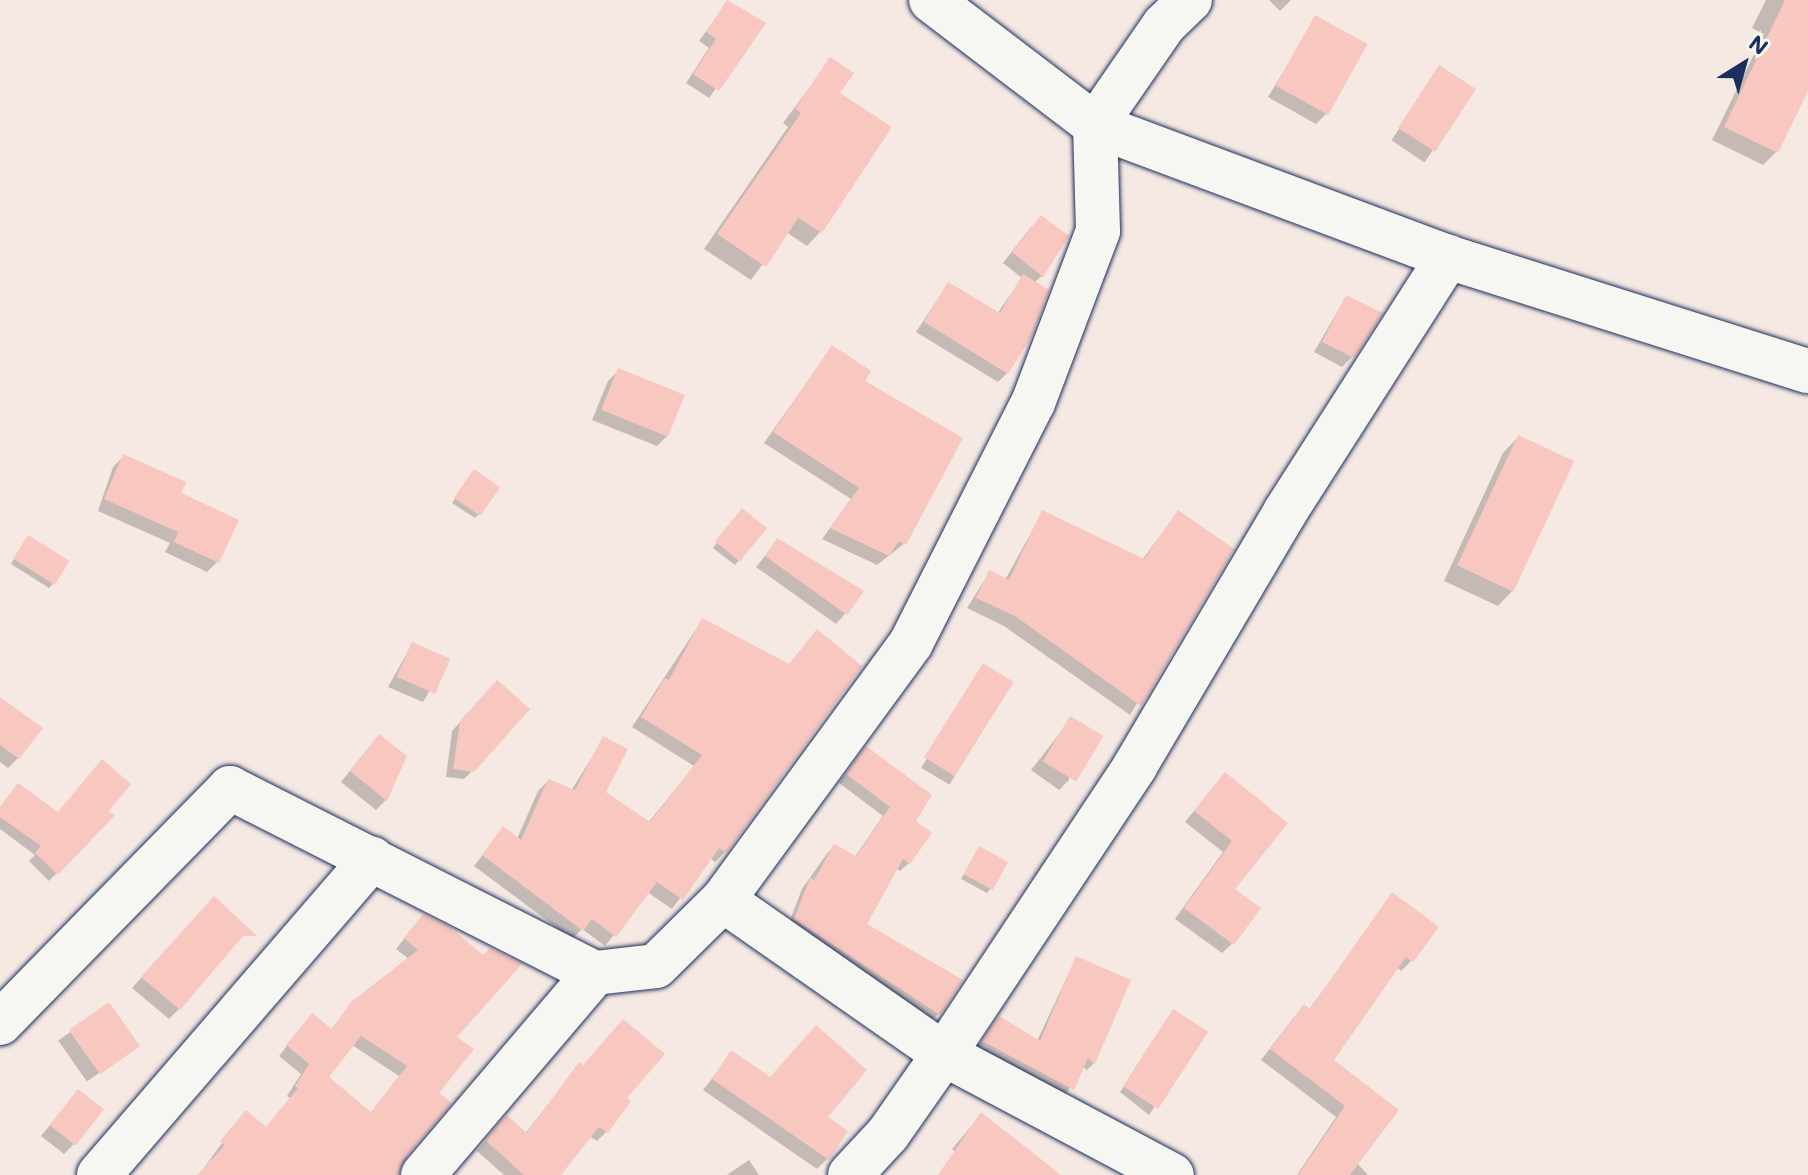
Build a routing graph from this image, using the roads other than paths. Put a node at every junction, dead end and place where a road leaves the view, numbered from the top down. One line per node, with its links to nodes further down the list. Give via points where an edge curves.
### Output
1 (931, 0): 3 (street)
2 (1190, 0): 3 (street, via 1164,25)
3 (1095, 125): 4 (street); 7 (street, via 1098,231 1033,403 911,643)
4 (1448, 257): 5 (street); 10 (street, via 1285,512 1135,766)
5 (1808, 371)
6 (372, 859): 8 (street); 9 (street, via 230,788); 11 (street)
7 (723, 900): 8 (street, via 656,966); 10 (street)
8 (595, 973): 12 (street)
9 (0, 1023)
10 (944, 1054): 13 (street, via 888,1134); 14 (street)
11 (99, 1175)
12 (423, 1175)
13 (850, 1175)
14 (1172, 1175)

